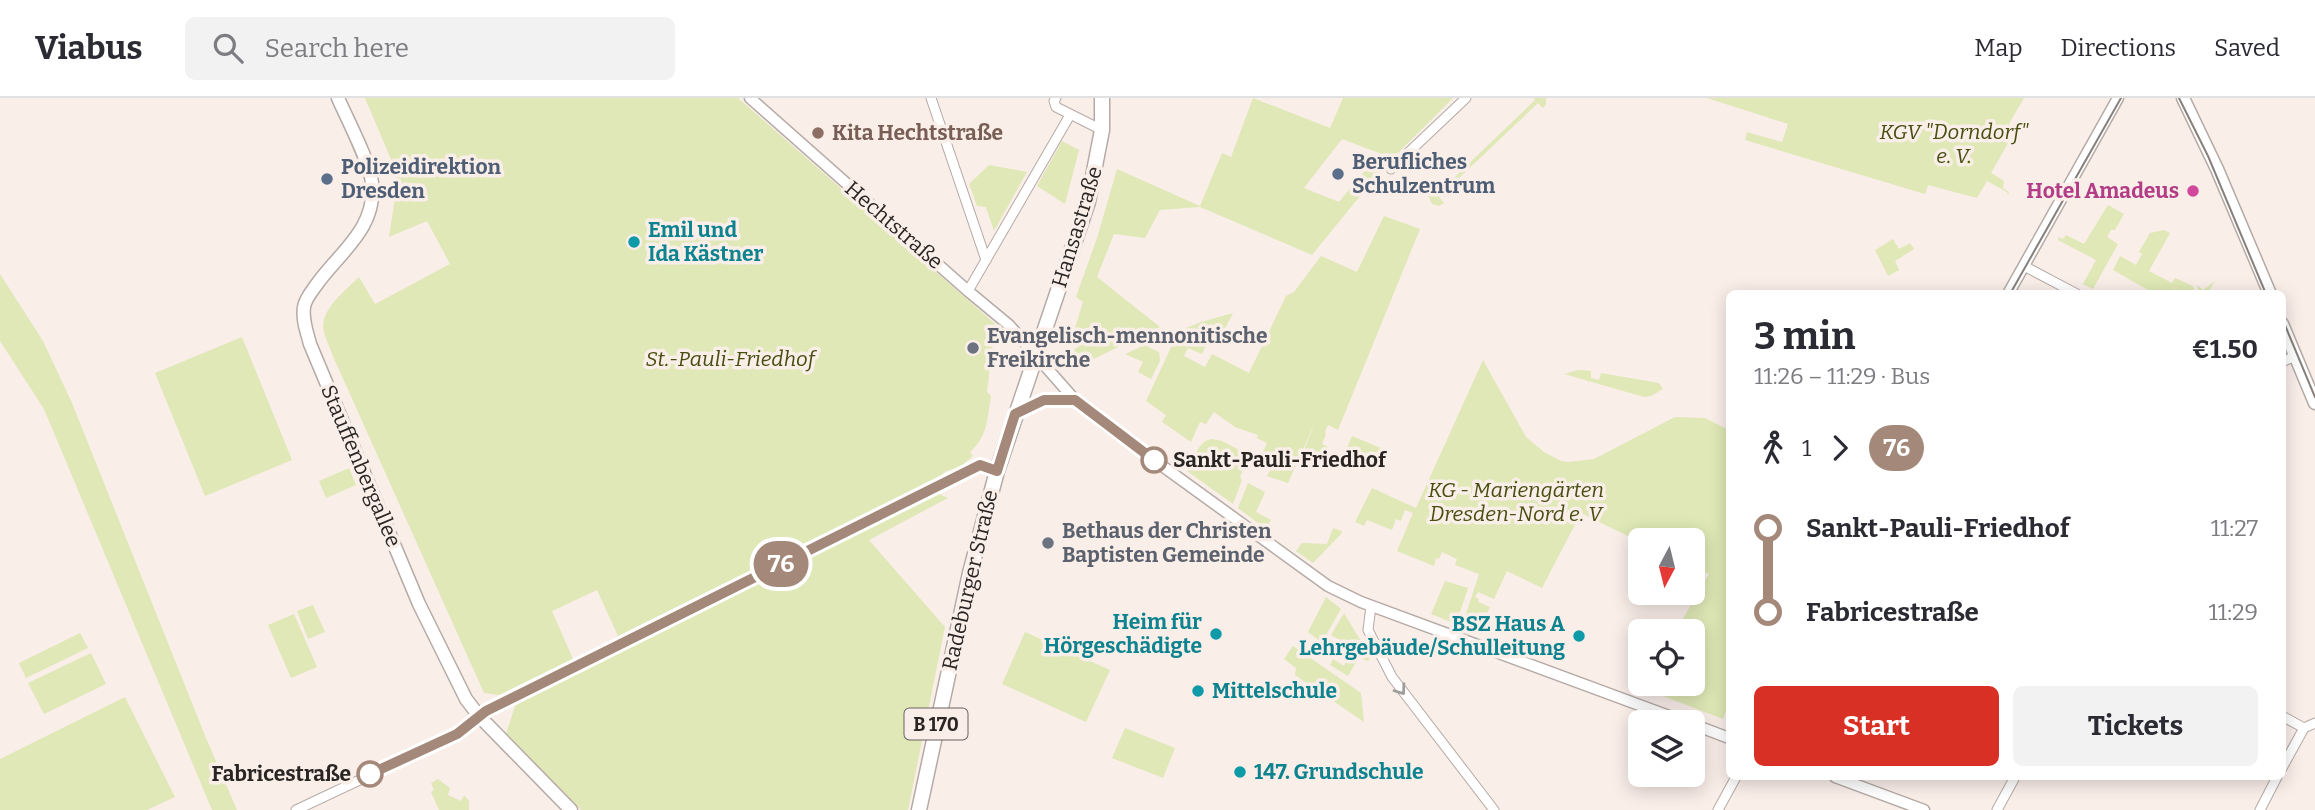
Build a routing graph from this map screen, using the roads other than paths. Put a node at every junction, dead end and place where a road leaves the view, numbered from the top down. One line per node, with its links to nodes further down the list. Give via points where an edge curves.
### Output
1 (338, 98): 28 (main road, Stauffenbergallee, via 368,168 372,201 356,240 310,294 304,320 419,604)
2 (750, 98): 17 (street, Hechtstraße)
3 (931, 98): 12 (street)
4 (1056, 98): 9 (street, via 1056,107)
5 (1102, 98): 10 (main road, Hansastraße / B 170)
6 (1466, 98): 11 (street)
7 (2119, 98): 13 (street)
8 (2183, 98): 16 (main road)
9 (1070, 115): 10 (street); 12 (street)
10 (1102, 130): 19 (main road, Hansastraße / B 170, via 1088,202)
11 (1391, 169)
12 (986, 260): 17 (street)
13 (2024, 266): 14 (street); 15 (street)
14 (2010, 290)
15 (2069, 290)
16 (2268, 290)
17 (968, 291): 19 (street, Hechtstraße)
18 (2286, 334): 20 (main road)
19 (1036, 354): 22 (street, Hechtstraße); 24 (main road, Radeburger Straße / B 170)
20 (2295, 356): 21 (street); 23 (main road)
21 (2286, 360)
22 (1075, 400): 24 (street, via 1044,400); 26 (street, Hechtstraße, via 1328,586)
23 (2315, 402)
24 (1015, 414): 25 (main road, Radeburger Straße / B 170)
25 (997, 471): 28 (street, via 980,465); 41 (main road, Radeburger Straße / B 170)
26 (1371, 606): 27 (street, Hechtstraße); 42 (street, one-way to 42, via 1368,630 1392,677)
27 (1652, 710)
28 (479, 716): 39 (street, via 457,734); 40 (main road, Stauffenbergallee)
29 (2286, 718): 31 (street)
30 (2315, 723): 31 (street)
31 (2304, 728): 34 (street)
32 (1705, 730): 33 (street, Hechtstraße)
33 (1726, 737)
34 (2286, 761)
35 (1734, 780): 43 (street)
36 (1843, 780): 44 (street)
37 (2013, 780): 45 (street)
38 (2275, 780): 46 (street)
39 (296, 810)
40 (571, 810)
41 (919, 810)
42 (1494, 810)
43 (1718, 810)
44 (1924, 810)
45 (1997, 810)
46 (2260, 810)

